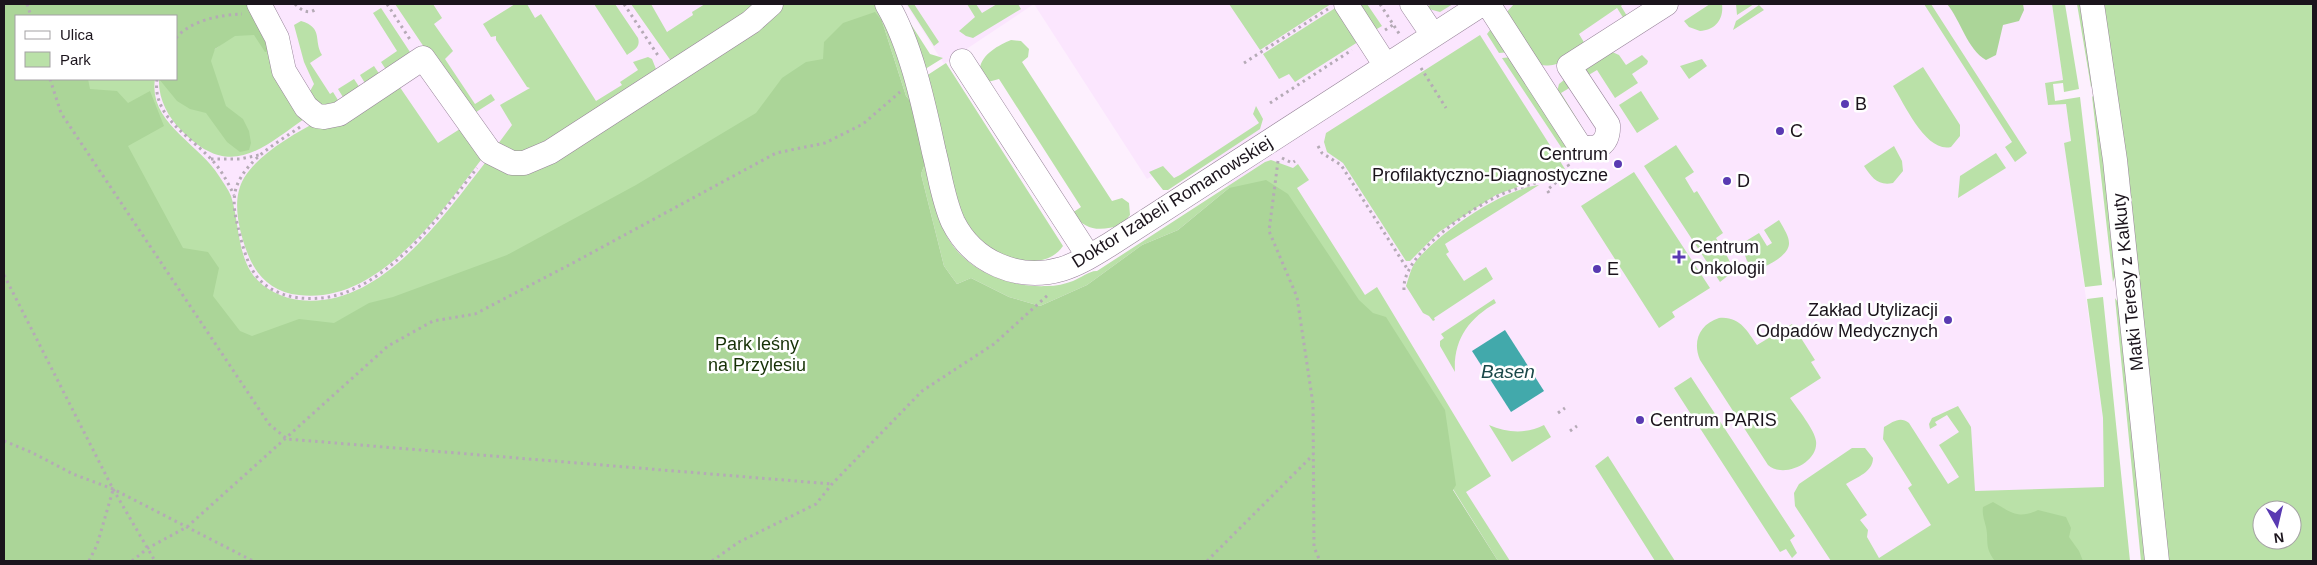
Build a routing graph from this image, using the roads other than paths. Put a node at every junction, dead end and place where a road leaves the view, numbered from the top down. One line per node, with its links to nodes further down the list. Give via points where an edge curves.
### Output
1 (771, 4): 9 (street, via 751,22 538,159 524,163 512,162 490,152 423,58 338,114 318,116 306,107 286,76 277,38)
2 (887, 4): 15 (street, Doktor Izabeli Romanowskiej, via 900,30 915,79 946,203 966,244 996,265 1018,272 1047,272)
3 (1346, 4): 12 (street)
4 (1412, 4): 10 (street)
5 (1482, 4): 10 (street, Doktor Izabeli Romanowskiej)
6 (1488, 4): 14 (street)
7 (1666, 4): 13 (street)
8 (2092, 4): 16 (street, Matki Teresy z Kalkuty, via 2115,160)
9 (260, 7)
10 (1433, 35): 12 (street, Doktor Izabeli Romanowskiej)
11 (962, 61): 15 (street)
12 (1386, 66): 15 (street, Doktor Izabeli Romanowskiej)
13 (1569, 66): 14 (street); 14 (street, via 1608,126 1606,139 1601,145 1593,149 1579,145)
14 (1539, 85)
15 (1089, 257)
16 (2157, 561)

